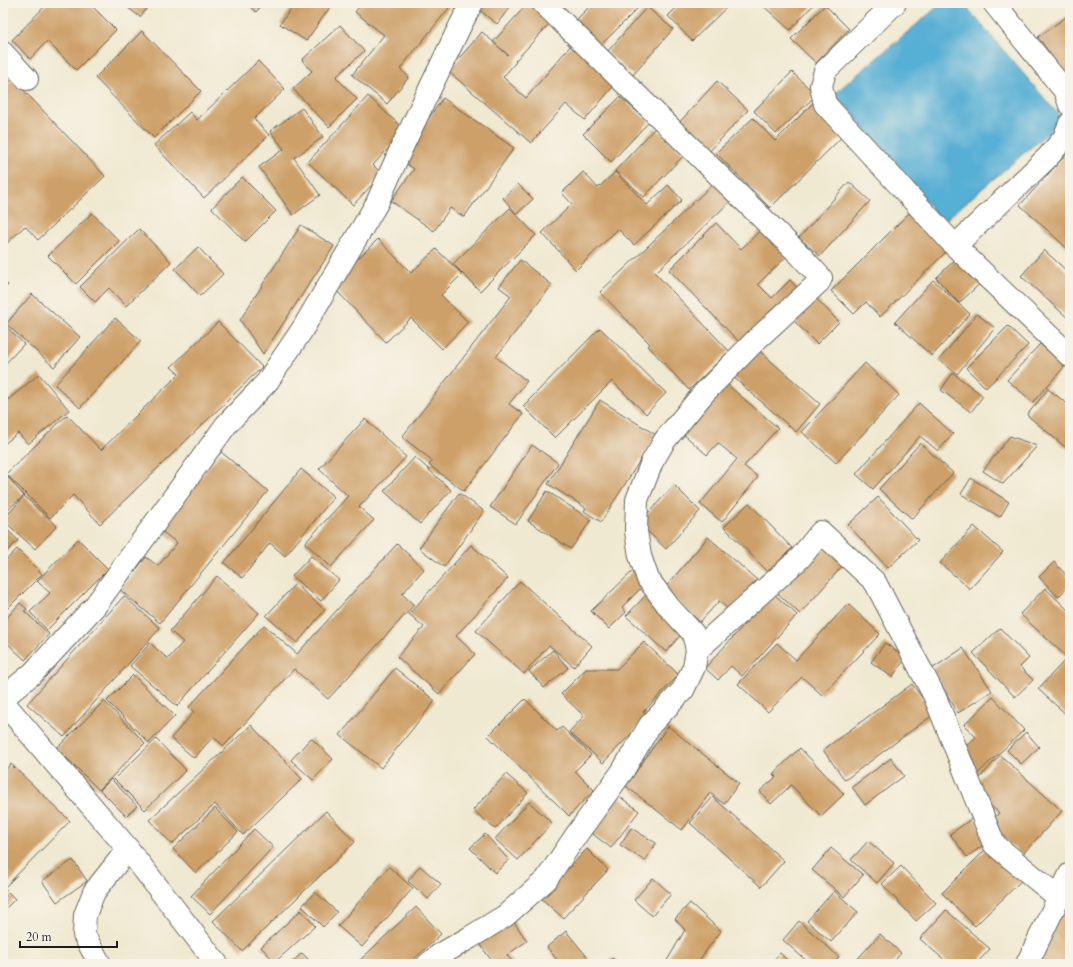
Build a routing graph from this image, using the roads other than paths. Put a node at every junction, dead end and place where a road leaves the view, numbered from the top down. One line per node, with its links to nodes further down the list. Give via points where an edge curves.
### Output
1 (472, 3): 12 (street, via 377,203 302,330 267,382 226,425 95,606 33,673)
2 (543, 3): 11 (street, via 821,278 703,394 665,440 652,462 637,500 636,531 640,556 648,579 693,633)
3 (895, 3): 9 (street, via 825,71 821,86 825,104)
4 (994, 3): 7 (street, via 1065,91)
5 (3, 53): 6 (street)
6 (27, 79)
7 (1070, 105)
8 (1070, 123): 9 (street, via 1064,138 1048,157)
9 (955, 246): 10 (street)
10 (1070, 356)
11 (697, 650): 16 (street, via 800,558 821,532 876,582 935,697 994,844); 19 (street, via 694,667 683,690 650,725 622,772 546,880 505,916)
12 (3, 698)
13 (3, 702): 14 (street)
14 (128, 849): 17 (street, via 94,892 85,915 84,935); 18 (street)
15 (1070, 874): 16 (street)
16 (1059, 898): 20 (street)
17 (100, 964)
18 (217, 964)
19 (428, 964)
20 (1027, 964)

